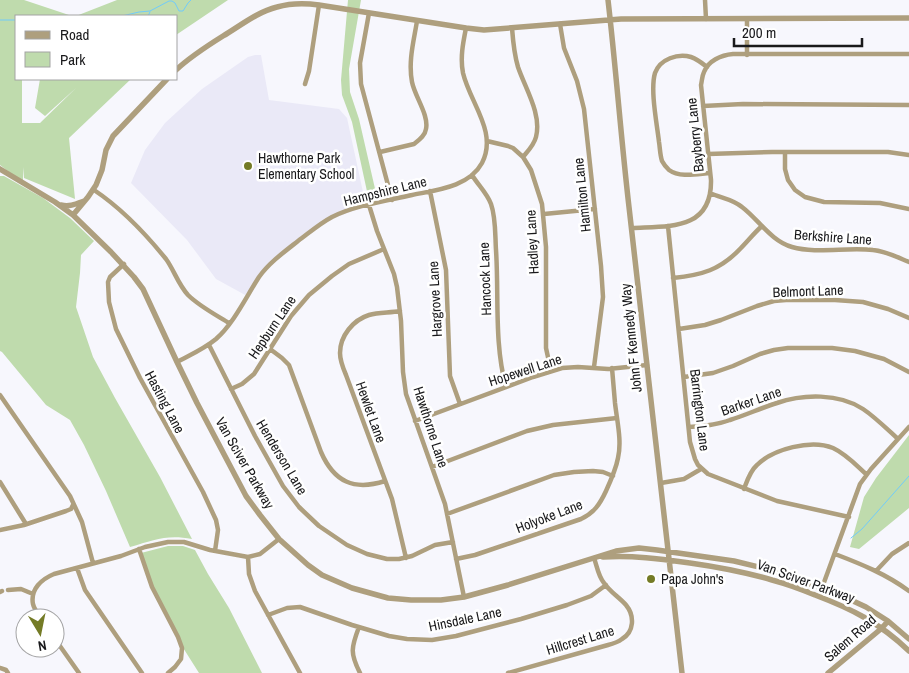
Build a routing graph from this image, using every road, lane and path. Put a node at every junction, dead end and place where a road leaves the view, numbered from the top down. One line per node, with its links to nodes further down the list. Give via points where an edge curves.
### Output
1 (608, 0): 6 (street, John F Kennedy Way)
2 (705, 0): 7 (street)
3 (319, 5): 4 (street); 16 (street, via 284,5 269,10 232,30); 18 (street, via 310,71)
4 (369, 13): 9 (street); 22 (street, via 360,76)
5 (909, 18): 8 (street)
6 (610, 19): 7 (street); 10 (street); 43 (street, John F Kennedy Way)
7 (706, 19): 8 (street)
8 (747, 19): 14 (street)
9 (418, 20): 11 (street); 22 (street, via 411,77 425,117 425,132 414,144)
10 (560, 24): 12 (street); 37 (street, Hamilton Lane, via 564,48 583,101)
11 (466, 28): 12 (street); 21 (street, via 462,68)
12 (512, 28): 26 (street, via 515,57 537,124 534,142)
13 (909, 54): 14 (street)
14 (747, 55): 15 (street, via 721,56)
15 (707, 67): 20 (street, Bayberry Lane, via 701,84); 28 (street, via 691,57 670,58 657,69 654,92 664,164 672,172 682,175)
16 (178, 68)
17 (166, 80): 30 (street, via 114,136 106,150)
18 (305, 84)
19 (909, 105): 20 (street)
20 (703, 106): 24 (street, Bayberry Lane)
21 (487, 142): 26 (street, via 513,148); 29 (street, via 482,162)
22 (380, 152): 34 (street)
23 (785, 152): 24 (street); 25 (street); 38 (street, via 788,180 805,197 824,202 880,203)
24 (708, 154): 28 (street, Bayberry Lane)
25 (909, 155)
26 (523, 157): 39 (street, Hadley Lane, via 533,175)
27 (0, 169): 35 (street, Van Sciver Parkway)
28 (710, 173): 32 (street, Bayberry Lane)
29 (472, 175): 31 (street, Hampshire Lane, via 453,185); 61 (street, Hancock Lane, via 493,212 499,354)
30 (94, 190): 33 (street); 50 (street, via 112,202 158,249 188,295)
31 (430, 191): 34 (street, Hampshire Lane); 64 (street, Hargrove Lane, via 446,270 450,376)
32 (710, 193): 41 (street, via 707,203 695,217 685,223); 42 (street, Berkshire Lane, via 738,204)
33 (86, 200): 35 (street, via 67,206); 40 (street)
34 (392, 200): 36 (street, Hampshire Lane)
35 (59, 204): 40 (street, Van Sciver Parkway)
36 (369, 205): 44 (street, Hawthorne Lane); 50 (street, Hampshire Lane, via 333,217 281,254 260,277)
37 (595, 209): 39 (street); 56 (street, Hamilton Lane, via 603,291)
38 (909, 209)
39 (544, 214): 58 (street, Hadley Lane, via 546,343)
40 (74, 215): 46 (street, Van Sciver Parkway)
41 (668, 226): 43 (street); 47 (street, Barrington Lane)
42 (762, 226): 45 (street, Berkshire Lane, via 791,247 874,250); 47 (street, via 717,267 701,274)
43 (632, 228): 55 (street, John F Kennedy Way)
44 (384, 249): 48 (street, Hawthorne Lane, via 396,280); 53 (street, Hepburn Lane, via 354,261 320,285 294,310)
45 (909, 262)
46 (124, 264): 54 (street, Van Sciver Parkway, via 143,289); 87 (street, Hasting Lane, via 108,282 116,329 216,520)
47 (673, 278): 51 (street, Barrington Lane)
48 (400, 312): 66 (street, Hawthorne Lane, via 404,380); 74 (street, Hewlet Lane, via 374,314 359,320 344,336 340,352)
49 (909, 318): 51 (street, Belmont Lane, via 862,302 786,300 757,306 705,325)
50 (229, 323): 52 (street, Hampshire Lane)
51 (678, 329): 60 (street, Barrington Lane)
52 (209, 345): 54 (street, Hampshire Lane); 62 (street, Henderson Lane)
53 (270, 349): 62 (street, Hepburn Lane, via 254,374); 74 (street, via 288,365 321,452 332,472 345,481 366,486)
54 (176, 362): 83 (street, Van Sciver Parkway, via 246,496)
55 (647, 365): 57 (street, Hopewell Lane); 76 (street, John F Kennedy Way)
56 (594, 367): 57 (street, Hopewell Lane); 58 (street, Hopewell Lane)
57 (612, 368): 65 (street, Holyoke Lane)
58 (551, 371): 61 (street, Hopewell Lane)
59 (909, 372): 60 (street, via 884,359 855,351 788,348 760,354 720,371)
60 (684, 377): 67 (street, Barrington Lane)
61 (506, 387): 64 (street, Hopewell Lane)
62 (231, 389): 91 (street, Henderson Lane, via 283,486 309,517 341,542 367,554 387,559)
63 (0, 395): 78 (street)
64 (460, 404): 66 (street, Hopewell Lane)
65 (617, 418): 70 (street, via 527,431); 73 (street, Holyoke Lane, via 619,451)
66 (415, 421): 70 (street, Hawthorne Lane)
67 (689, 427): 69 (street, Barker Lane, via 730,421 785,400 826,397 864,409); 71 (street, Barrington Lane, via 690,442)
68 (909, 427): 69 (street)
69 (898, 439): 72 (street)
70 (432, 468): 79 (street, Hawthorne Lane)
71 (701, 469): 76 (street, via 684,479); 77 (street, Barrington Lane)
72 (866, 474): 77 (street, via 834,449 805,445 765,459 754,469); 80 (street)
73 (613, 476): 79 (street, via 593,471 554,475); 93 (street, Holyoke Lane, via 596,510 586,516)
74 (385, 481): 91 (street, Hewlet Lane)
75 (0, 482): 81 (street)
76 (660, 483): 88 (street, John F Kennedy Way)
77 (744, 489): 80 (street, Barrington Lane, via 777,501)
78 (73, 505): 81 (street, via 69,510); 95 (street, via 82,522)
79 (447, 514): 84 (street, Hawthorne Lane)
80 (849, 517): 89 (street)
81 (26, 524): 82 (street)
82 (0, 530)
83 (279, 539): 90 (street, via 260,554); 104 (street, Van Sciver Parkway, via 314,570 364,592 388,598 430,601)
84 (453, 542): 91 (street, Henderson Lane, via 435,545); 93 (street, Hawthorne Lane)
85 (909, 543): 97 (street, via 892,554)
86 (139, 549): 87 (street, via 178,541); 95 (street); 117 (street, via 152,587 182,648 181,659)
87 (215, 551): 90 (street)
88 (668, 551): 92 (street, Van Sciver Parkway, via 648,548 616,550); 94 (street, John F Kennedy Way); 99 (street, Van Sciver Parkway, via 747,564)
89 (834, 554): 97 (street); 99 (street)
90 (248, 557): 106 (street, via 250,580)
91 (406, 558)
92 (594, 558): 94 (street, Van Sciver Parkway, via 632,556); 98 (street, Hillcrest Lane); 104 (street, Van Sciver Parkway)
93 (456, 559): 104 (street, Hawthorne Lane)
94 (669, 560): 103 (street, Van Sciver Parkway, via 756,575); 121 (street, John F Kennedy Way)
95 (93, 563): 96 (street)
96 (76, 568): 102 (street, via 44,579); 116 (street, via 85,590)
97 (876, 571): 101 (street)
98 (606, 585): 108 (street, Hinsdale Lane, via 572,604 450,637 407,639); 120 (street, Hillcrest Lane, via 630,611 632,626 623,639)
99 (822, 588): 103 (street); 107 (street, Van Sciver Parkway, via 866,607)
100 (3, 591): 102 (street, via 21,589)
101 (909, 591)
102 (33, 594): 105 (street)
103 (819, 596): 109 (street, Van Sciver Parkway)
104 (464, 597)
105 (35, 608)
106 (268, 615): 108 (street, Hinsdale Lane, via 300,607); 118 (street)
107 (888, 621): 109 (street, Salem Road); 110 (street, Van Sciver Parkway)
108 (359, 627): 119 (street, via 352,652)
109 (882, 628): 111 (street, Van Sciver Parkway); 122 (street, Salem Road)
110 (909, 638)
111 (909, 650)
112 (65, 653): 115 (street)
113 (0, 668): 114 (street)
114 (8, 673)
115 (79, 673)
116 (142, 673)
117 (168, 673)
118 (300, 673)
119 (360, 673)
120 (508, 673)
121 (682, 673)
122 (828, 673)

